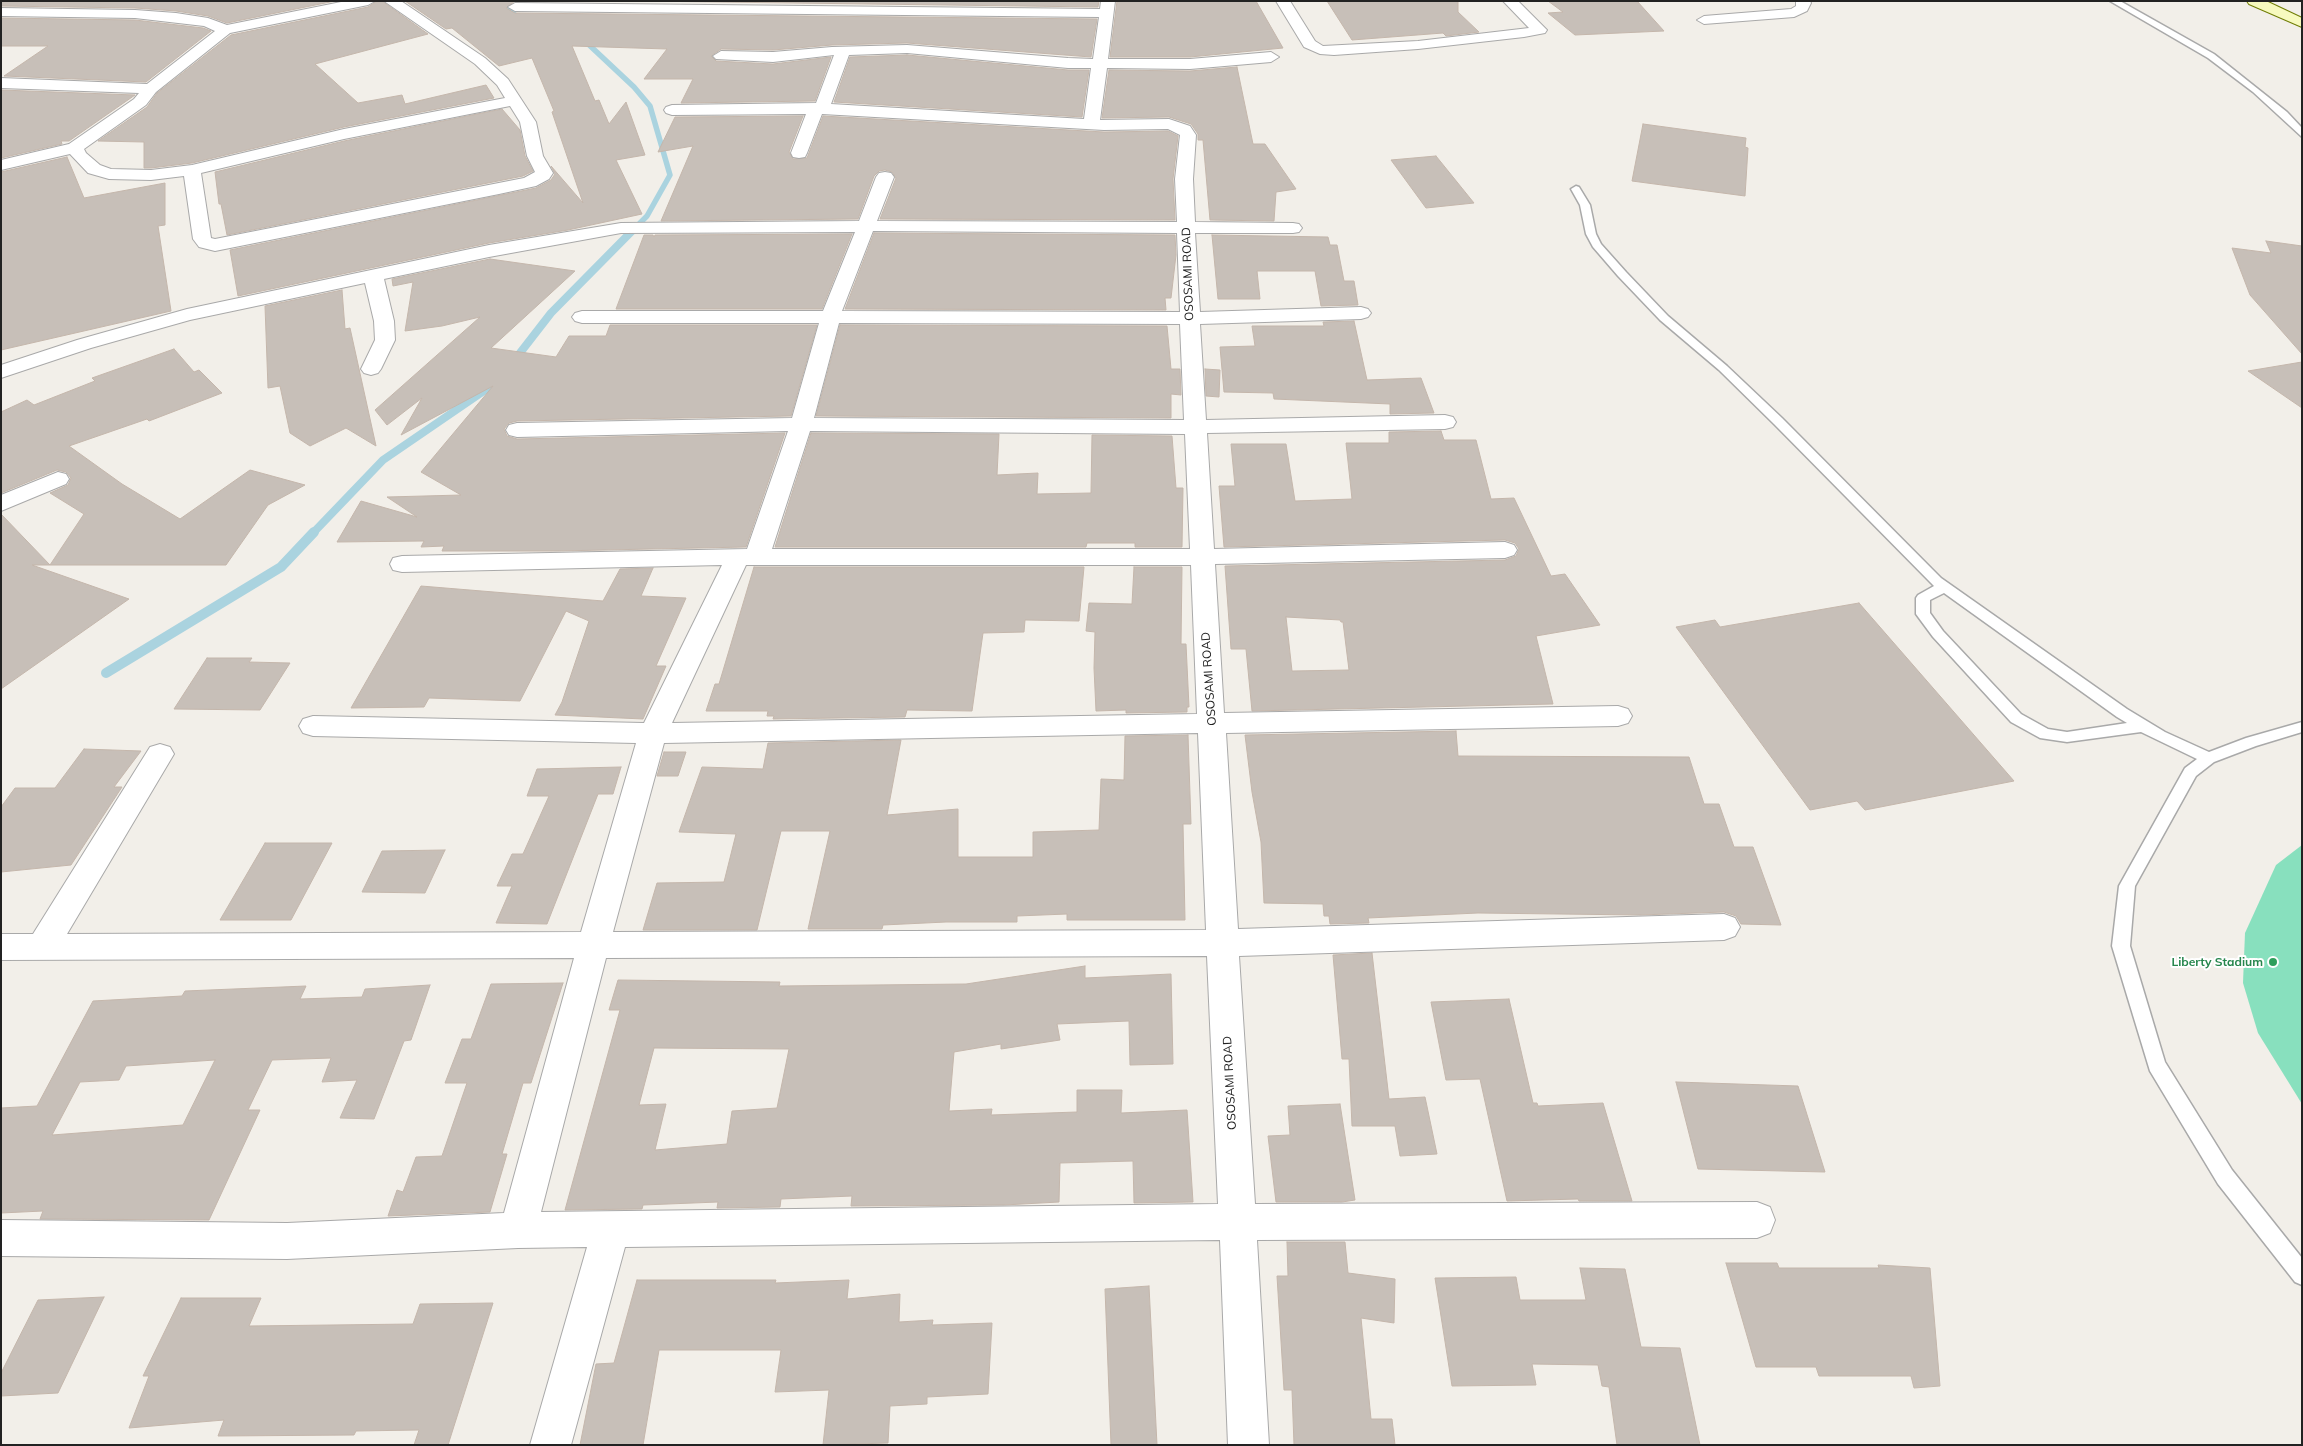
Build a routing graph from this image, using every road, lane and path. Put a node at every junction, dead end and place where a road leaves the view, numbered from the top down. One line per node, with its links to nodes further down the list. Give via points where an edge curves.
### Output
1 (368, 1): 15 (street)
2 (391, 1): 22 (street, via 480,62 503,82)
3 (1283, 1): 4 (street, via 1309,44 1320,50 1334,51 1428,44 1540,30)
4 (1510, 1)
5 (1802, 1): 13 (street, via 1802,8 1794,13)
6 (2114, 1): 26 (lane, via 2210,56 2256,90)
7 (2254, 1): 14 (street)
8 (622, 4): 9 (street); 10 (street)
9 (514, 7)
10 (975, 7): 11 (street)
11 (1108, 7): 19 (street)
12 (1, 12): 15 (street, via 176,17 208,22)
13 (1704, 20)
14 (2302, 23)
15 (225, 30): 21 (street)
16 (843, 51): 17 (street, via 773,57); 19 (street, via 908,48 1036,61); 23 (street)
17 (721, 56)
18 (1271, 58): 19 (street, via 1190,64)
19 (1101, 63): 25 (street, via 1092,119)
20 (1, 83): 21 (street)
21 (150, 89): 27 (street, via 140,102)
22 (514, 101): 30 (street, via 344,134); 30 (street, via 528,122 535,156 544,172 538,179 506,187 215,245 202,239)
23 (819, 108): 24 (street, OSOSAMI ROAD); 25 (street, OSOSAMI ROAD); 28 (street)
24 (672, 110)
25 (1094, 124): 34 (street, OSOSAMI ROAD, via 1169,124 1184,129 1188,134 1184,179)
26 (2302, 134)
27 (74, 148): 29 (street); 30 (street, via 94,169 109,174 151,175)
28 (798, 153)
29 (1, 165)
30 (192, 170)
31 (885, 177): 33 (street)
32 (1576, 189): 53 (lane, via 1585,205 1590,234 1622,274 1664,318 1730,374 1910,557)
33 (867, 226): 34 (street); 36 (street, via 621,228); 39 (street)
34 (1186, 226): 35 (street); 40 (street, OSOSAMI ROAD)
35 (1293, 228)
36 (373, 274): 41 (street, via 385,340); 42 (street, via 186,315)
37 (1361, 313): 40 (street)
38 (582, 317): 39 (street)
39 (830, 318): 40 (street); 44 (street)
40 (1190, 318): 45 (street, OSOSAMI ROAD)
41 (371, 369)
42 (1, 372)
43 (1445, 422): 45 (street)
44 (801, 424): 45 (street); 46 (street); 50 (street)
45 (1195, 427): 51 (street, OSOSAMI ROAD)
46 (517, 430)
47 (58, 479): 48 (street)
48 (1, 504)
49 (1505, 550): 51 (street)
50 (748, 557): 51 (street); 52 (street); 59 (street)
51 (1201, 557): 55 (street, OSOSAMI ROAD)
52 (402, 564)
53 (1944, 587): 57 (lane); 57 (lane, via 1923,598 1923,614 2016,718 2045,734 2067,737)
54 (1618, 716): 55 (street)
55 (1212, 722): 59 (street); 63 (street, OSOSAMI ROAD)
56 (313, 726): 59 (street)
57 (2143, 726): 61 (lane)
58 (2302, 727): 61 (lane)
59 (653, 733): 64 (street)
60 (160, 754): 66 (street)
61 (2209, 758): 72 (lane, via 2190,772 2127,886 2121,946 2157,1065 2225,1177)
62 (1724, 927): 63 (street)
63 (1223, 943): 64 (street); 68 (street, OSOSAMI ROAD)
64 (593, 946): 66 (street); 69 (street)
65 (1, 947): 66 (street)
66 (42, 947)
67 (1757, 1220): 68 (street)
68 (1238, 1222): 70 (street); 74 (street, OSOSAMI ROAD)
69 (518, 1230): 70 (street); 71 (street, via 287,1241)
70 (611, 1230): 73 (street)
71 (1, 1238)
72 (2302, 1274)
73 (550, 1445)
74 (1249, 1445)

